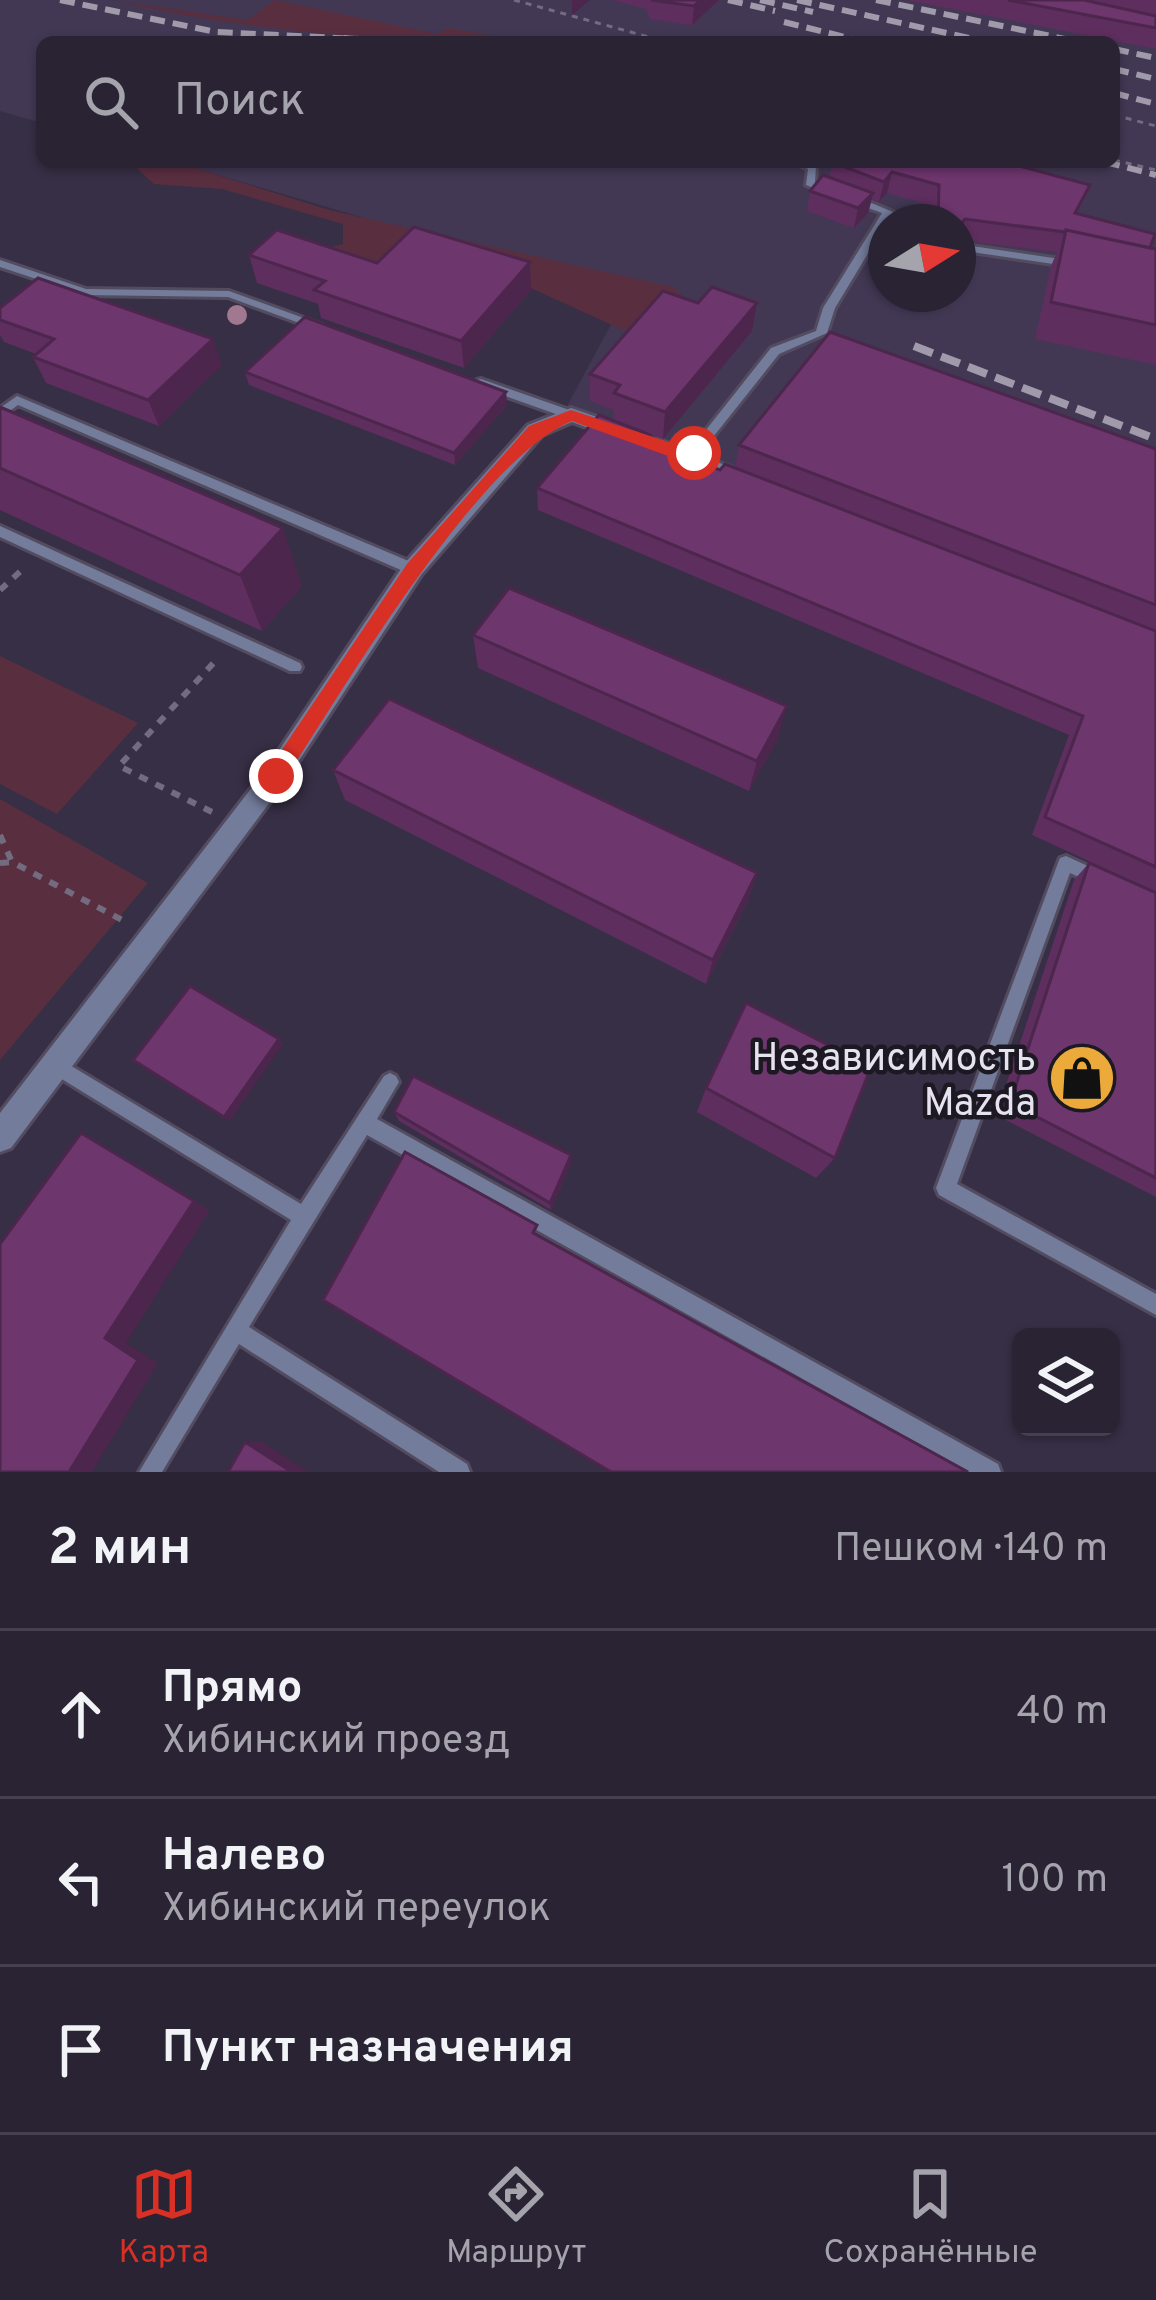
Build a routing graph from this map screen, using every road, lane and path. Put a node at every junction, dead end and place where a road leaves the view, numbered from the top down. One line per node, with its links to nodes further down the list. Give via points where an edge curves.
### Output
1 (514, 0): 2 (path)
2 (645, 36)
3 (1120, 117): 4 (path)
4 (1156, 126)
5 (1120, 161): 7 (path)
6 (813, 168): 8 (lane, via 810,183)
7 (1156, 170)
8 (868, 205)
9 (976, 251): 12 (lane)
10 (868, 255): 17 (lane, via 820,333 775,351)
11 (0, 263): 13 (lane, via 85,292 229,294)
12 (1088, 267)
13 (336, 332)
14 (464, 377): 16 (lane)
15 (0, 414): 20 (lane, via 17,400)
16 (571, 415): 17 (street); 20 (street, via 535,430)
17 (690, 458): 18 (street)
18 (754, 484)
19 (0, 531): 21 (lane)
20 (413, 568): 29 (street, via 276,776)
21 (234, 641): 22 (lane); 23 (path, via 119,766)
22 (295, 667)
23 (219, 816)
24 (0, 836): 25 (path)
25 (13, 862): 26 (path); 28 (path)
26 (0, 863)
27 (1120, 888): 34 (lane, via 1066,863 946,1188)
28 (132, 926)
29 (58, 1067): 32 (street); 33 (lane)
30 (390, 1082): 31 (lane)
31 (365, 1123): 33 (lane); 38 (lane)
32 (0, 1137)
33 (304, 1217): 35 (lane)
34 (1156, 1305)
35 (236, 1331): 36 (lane); 37 (lane)
36 (150, 1472)
37 (459, 1472)
38 (990, 1472)

